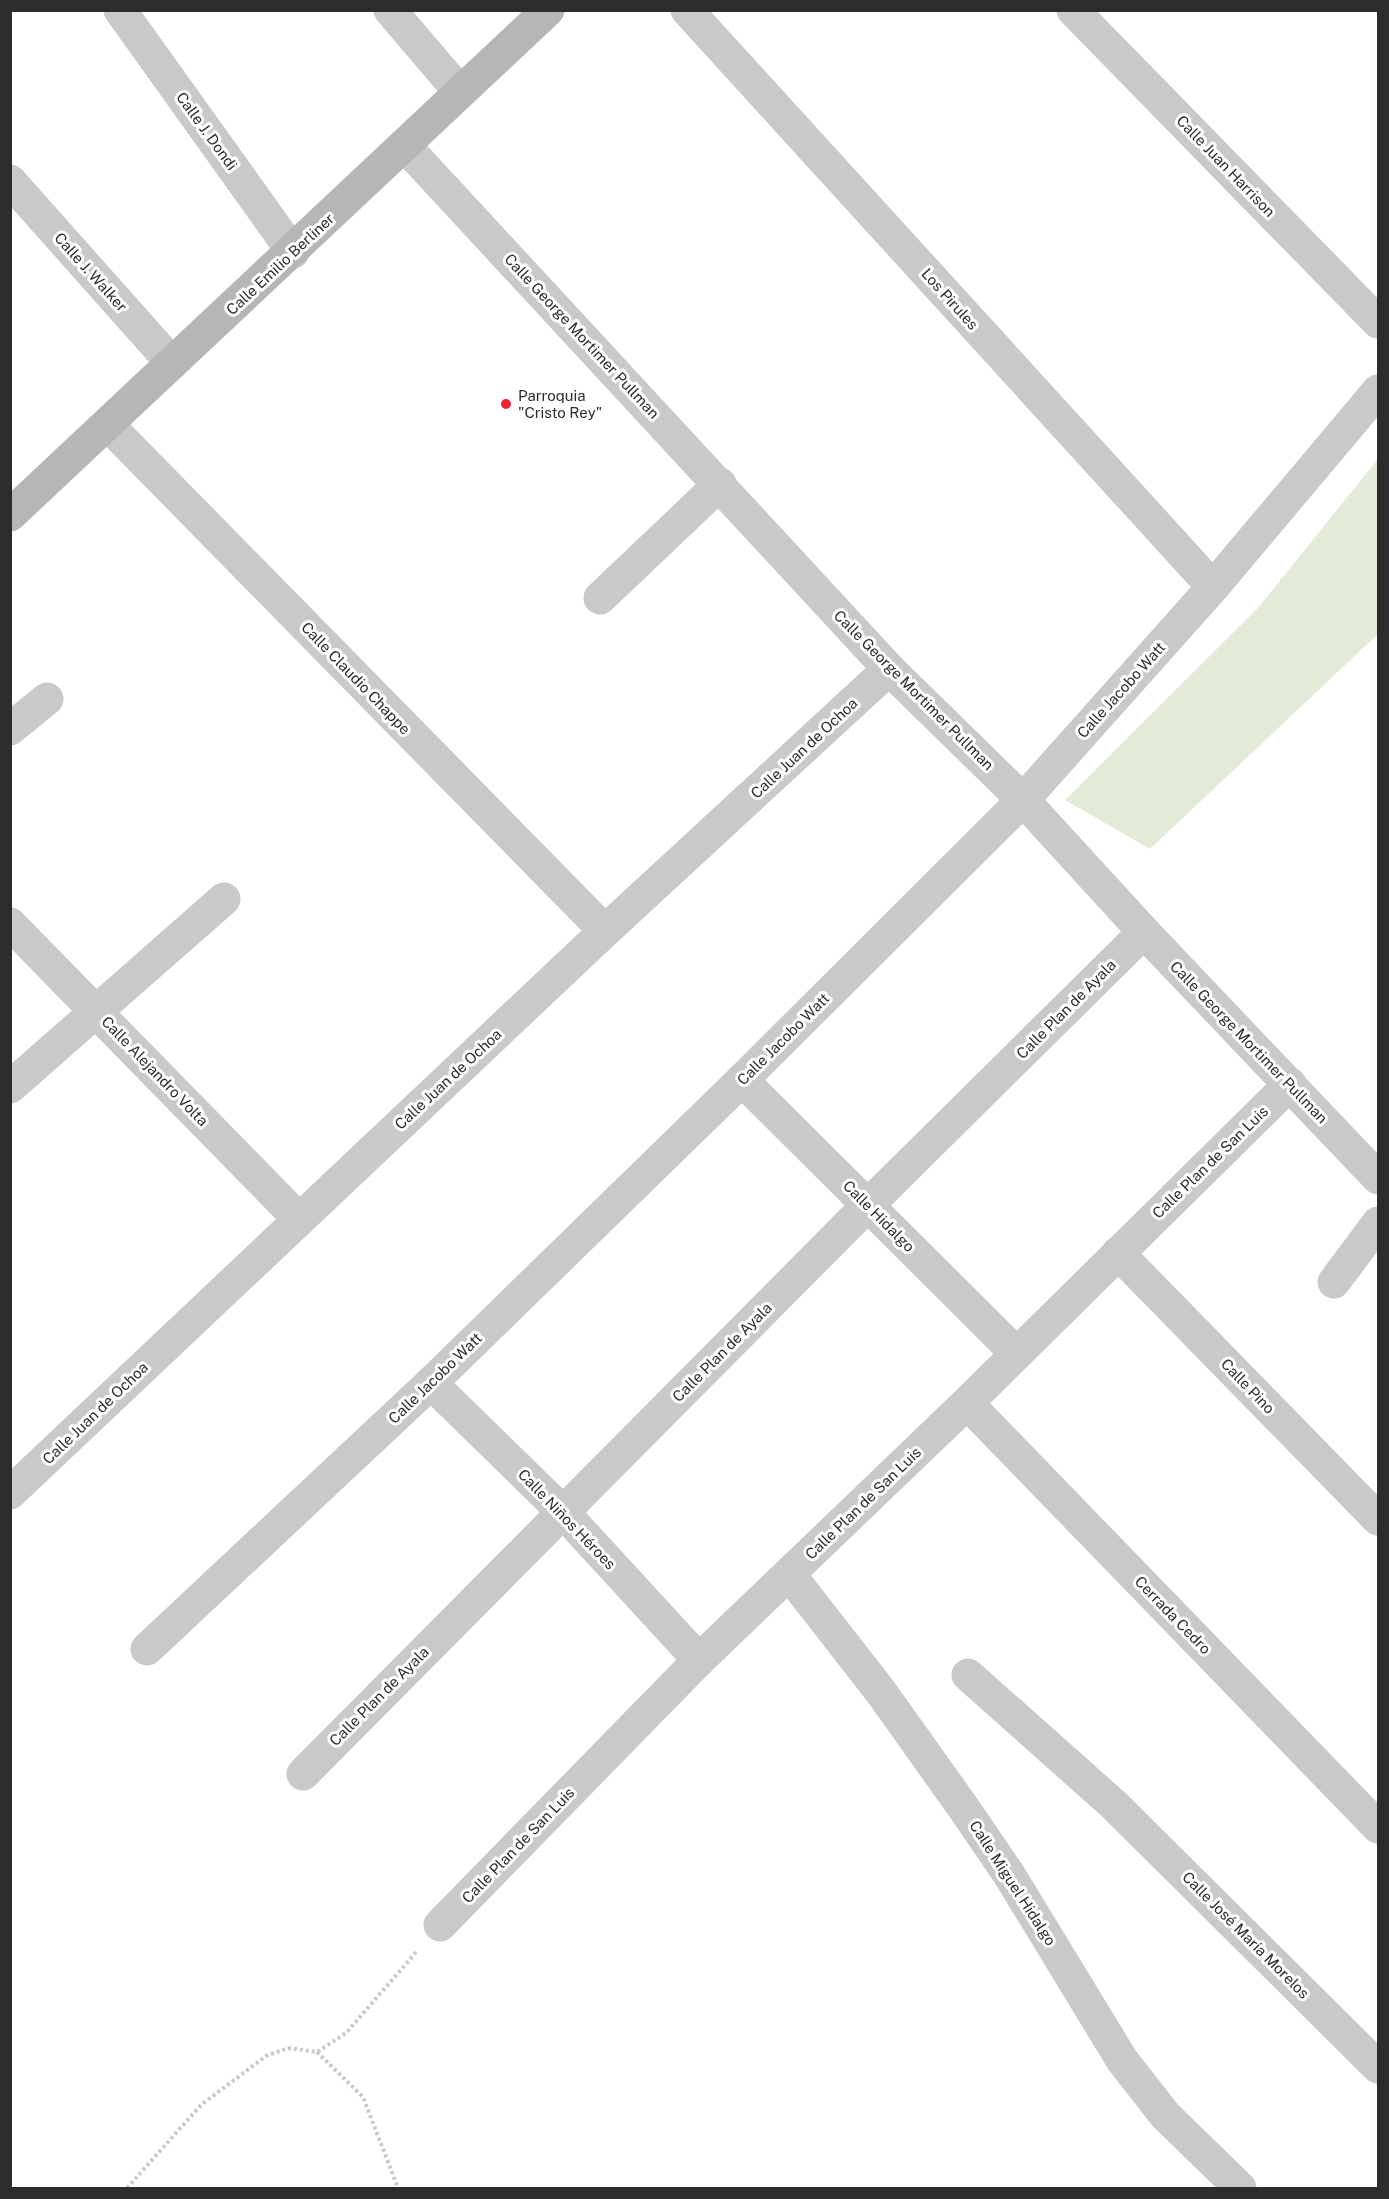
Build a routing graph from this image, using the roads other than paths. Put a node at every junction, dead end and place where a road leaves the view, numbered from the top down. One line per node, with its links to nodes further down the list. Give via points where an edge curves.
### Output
1 (120, 10): 9 (street, Calle J. Dondi)
2 (390, 10): 6 (street)
3 (548, 10): 6 (street, Calle Emilio Berliner)
4 (687, 10): 16 (street, Los Pirules)
5 (1073, 10): 10 (street, Calle Juan Harrison)
6 (460, 92): 7 (street, Calle Emilio Berliner)
7 (405, 146): 9 (street, Calle Emilio Berliner); 14 (street, Calle George Mortimer Pullman)
8 (10, 181): 11 (street, Calle J. Walker)
9 (293, 252): 11 (street, Calle Emilio Berliner)
10 (1378, 322)
11 (172, 363): 13 (street, Calle Emilio Berliner)
12 (1377, 396): 16 (street, Calle Jacobo Watt)
13 (108, 425): 15 (street, Calle Emilio Berliner); 24 (street, Calle Claudio Chappe)
14 (720, 484): 17 (street); 18 (street, Calle George Mortimer Pullman)
15 (10, 515)
16 (1213, 587): 21 (street, Calle Jacobo Watt)
17 (600, 598)
18 (889, 669): 21 (street, Calle George Mortimer Pullman); 24 (street, Calle Juan de Ochoa)
19 (47, 699): 20 (street)
20 (10, 729)
21 (1023, 800): 25 (street, Calle George Mortimer Pullman); 27 (street, Calle Jacobo Watt)
22 (224, 899): 26 (street)
23 (10, 924): 26 (street, Calle Alejandro Volta)
24 (605, 931): 32 (street, Calle Juan de Ochoa)
25 (1144, 932): 28 (street, Calle George Mortimer Pullman); 31 (street, Calle Plan de Ayala)
26 (96, 1010): 29 (street); 32 (street, Calle Alejandro Volta)
27 (742, 1080): 31 (street, Calle Hidalgo); 37 (street, Calle Jacobo Watt)
28 (1290, 1084): 30 (street, Calle George Mortimer Pullman); 34 (street, Calle Plan de San Luis)
29 (10, 1087)
30 (1378, 1178)
31 (868, 1205): 36 (street, Calle Hidalgo); 40 (street, Calle Plan de Ayala)
32 (299, 1220): 39 (street, Calle Juan de Ochoa)
33 (1378, 1223): 35 (street)
34 (1118, 1252): 36 (street, Calle Plan de San Luis); 41 (street, Calle Pino)
35 (1334, 1282)
36 (1016, 1353): 38 (street, Calle Plan de San Luis)
37 (431, 1383): 40 (street, Calle Niños Héroes); 43 (street, Calle Jacobo Watt)
38 (967, 1403): 42 (street, Calle Plan de San Luis); 47 (street, Cerrada Cedro)
39 (10, 1493)
40 (563, 1512): 44 (street, Calle Niños Héroes); 46 (street, Calle Plan de Ayala)
41 (1378, 1519)
42 (789, 1574): 44 (street, Calle Plan de San Luis); 50 (street, Calle Miguel Hidalgo, via 881,1692 965,1810 1010,1876 1122,2060 1165,2115)
43 (147, 1649)
44 (699, 1660): 48 (street, Calle Plan de San Luis)
45 (968, 1675): 49 (street, Calle José María Morelos, via 1113,1804)
46 (303, 1774)
47 (1378, 1827)
48 (440, 1925)
49 (1378, 2067)
50 (1240, 2188)

